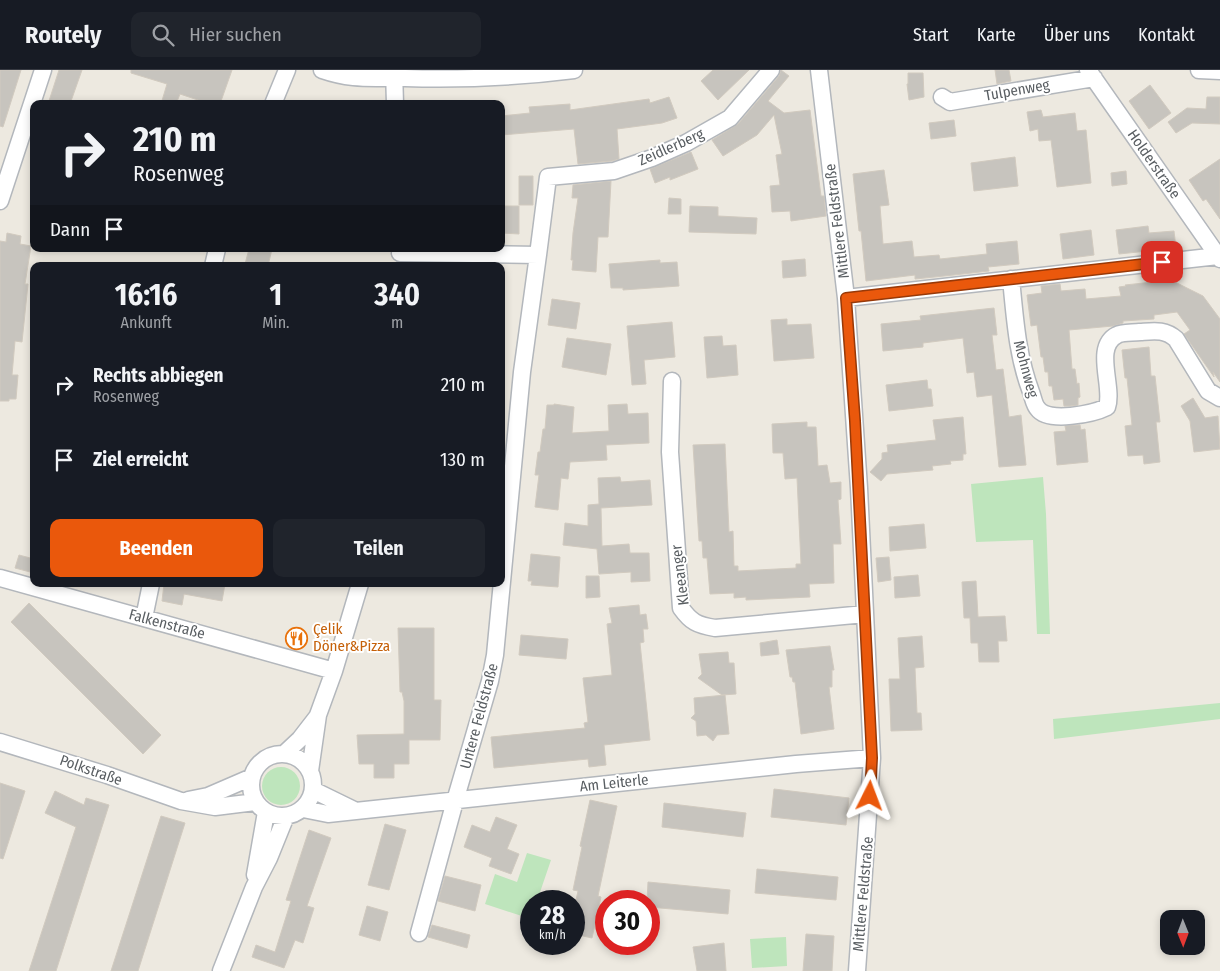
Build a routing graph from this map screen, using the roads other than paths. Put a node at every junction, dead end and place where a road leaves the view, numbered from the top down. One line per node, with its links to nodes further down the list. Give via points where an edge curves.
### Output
1 (43, 70): 12 (street)
2 (287, 70): 13 (street)
3 (322, 70): 9 (street, via 366,79)
4 (574, 70): 9 (street, via 491,77)
5 (771, 70): 16 (street, Zeidlerberg, via 730,118 686,143 614,171)
6 (819, 70): 22 (street, Mittlere Feldstraße)
7 (1199, 70): 8 (street)
8 (1220, 71)
9 (395, 74): 14 (street)
10 (1091, 74): 11 (street, Tulpenweg, via 950,102); 20 (street, Holderstraße)
11 (942, 97)
12 (33, 100)
13 (276, 100)
14 (395, 100)
15 (30, 110): 17 (street)
16 (548, 177): 18 (street, Untere Feldstraße)
17 (0, 201)
18 (538, 255): 19 (street); 25 (street, Untere Feldstraße, via 522,372)
19 (400, 256)
20 (1219, 257): 21 (street)
21 (1011, 279): 22 (street); 24 (street, Mohnweg, via 1018,349 1037,409 1046,416 1099,411 1107,407 1110,400 1105,356 1107,344 1117,334 1169,332 1208,392)
22 (846, 298): 32 (street, Mittlere Feldstraße)
23 (672, 381): 32 (street, Kleeanger, via 670,452 678,584 681,608 689,619 701,626 715,628)
24 (1220, 398)
25 (505, 550)
26 (0, 578): 27 (street, Falkenstraße)
27 (30, 586)
28 (32, 587): 33 (street, Falkenstraße)
29 (150, 587): 33 (street)
30 (359, 587): 34 (street)
31 (501, 587): 43 (street, Untere Feldstraße, via 490,681)
32 (865, 614): 38 (street, Mittlere Feldstraße)
33 (144, 618): 34 (street, Falkenstraße)
34 (334, 671): 35 (street)
35 (318, 715): 37 (street); 39 (street)
36 (0, 742): 42 (street, Polkstraße)
37 (284, 754): 39 (street, via 295,756); 40 (street, via 270,756 258,764)
38 (872, 758): 43 (street, Am Leiterle); 51 (street, Mittlere Feldstraße)
39 (310, 771): 41 (street)
40 (252, 776): 42 (street, Polkstraße, via 208,796); 44 (street, via 250,788)
41 (313, 790): 45 (street); 46 (street)
42 (181, 800): 44 (street, Polkstraße, via 215,807)
43 (455, 801): 46 (street, Am Leiterle); 49 (street, Untere Feldstraße)
44 (261, 807): 47 (street, via 276,816); 48 (street)
45 (303, 809): 46 (street, Am Leiterle, via 328,814); 47 (street)
46 (356, 811)
47 (286, 816): 48 (street)
48 (254, 887): 50 (street)
49 (419, 933)
50 (221, 971)
51 (857, 971)

